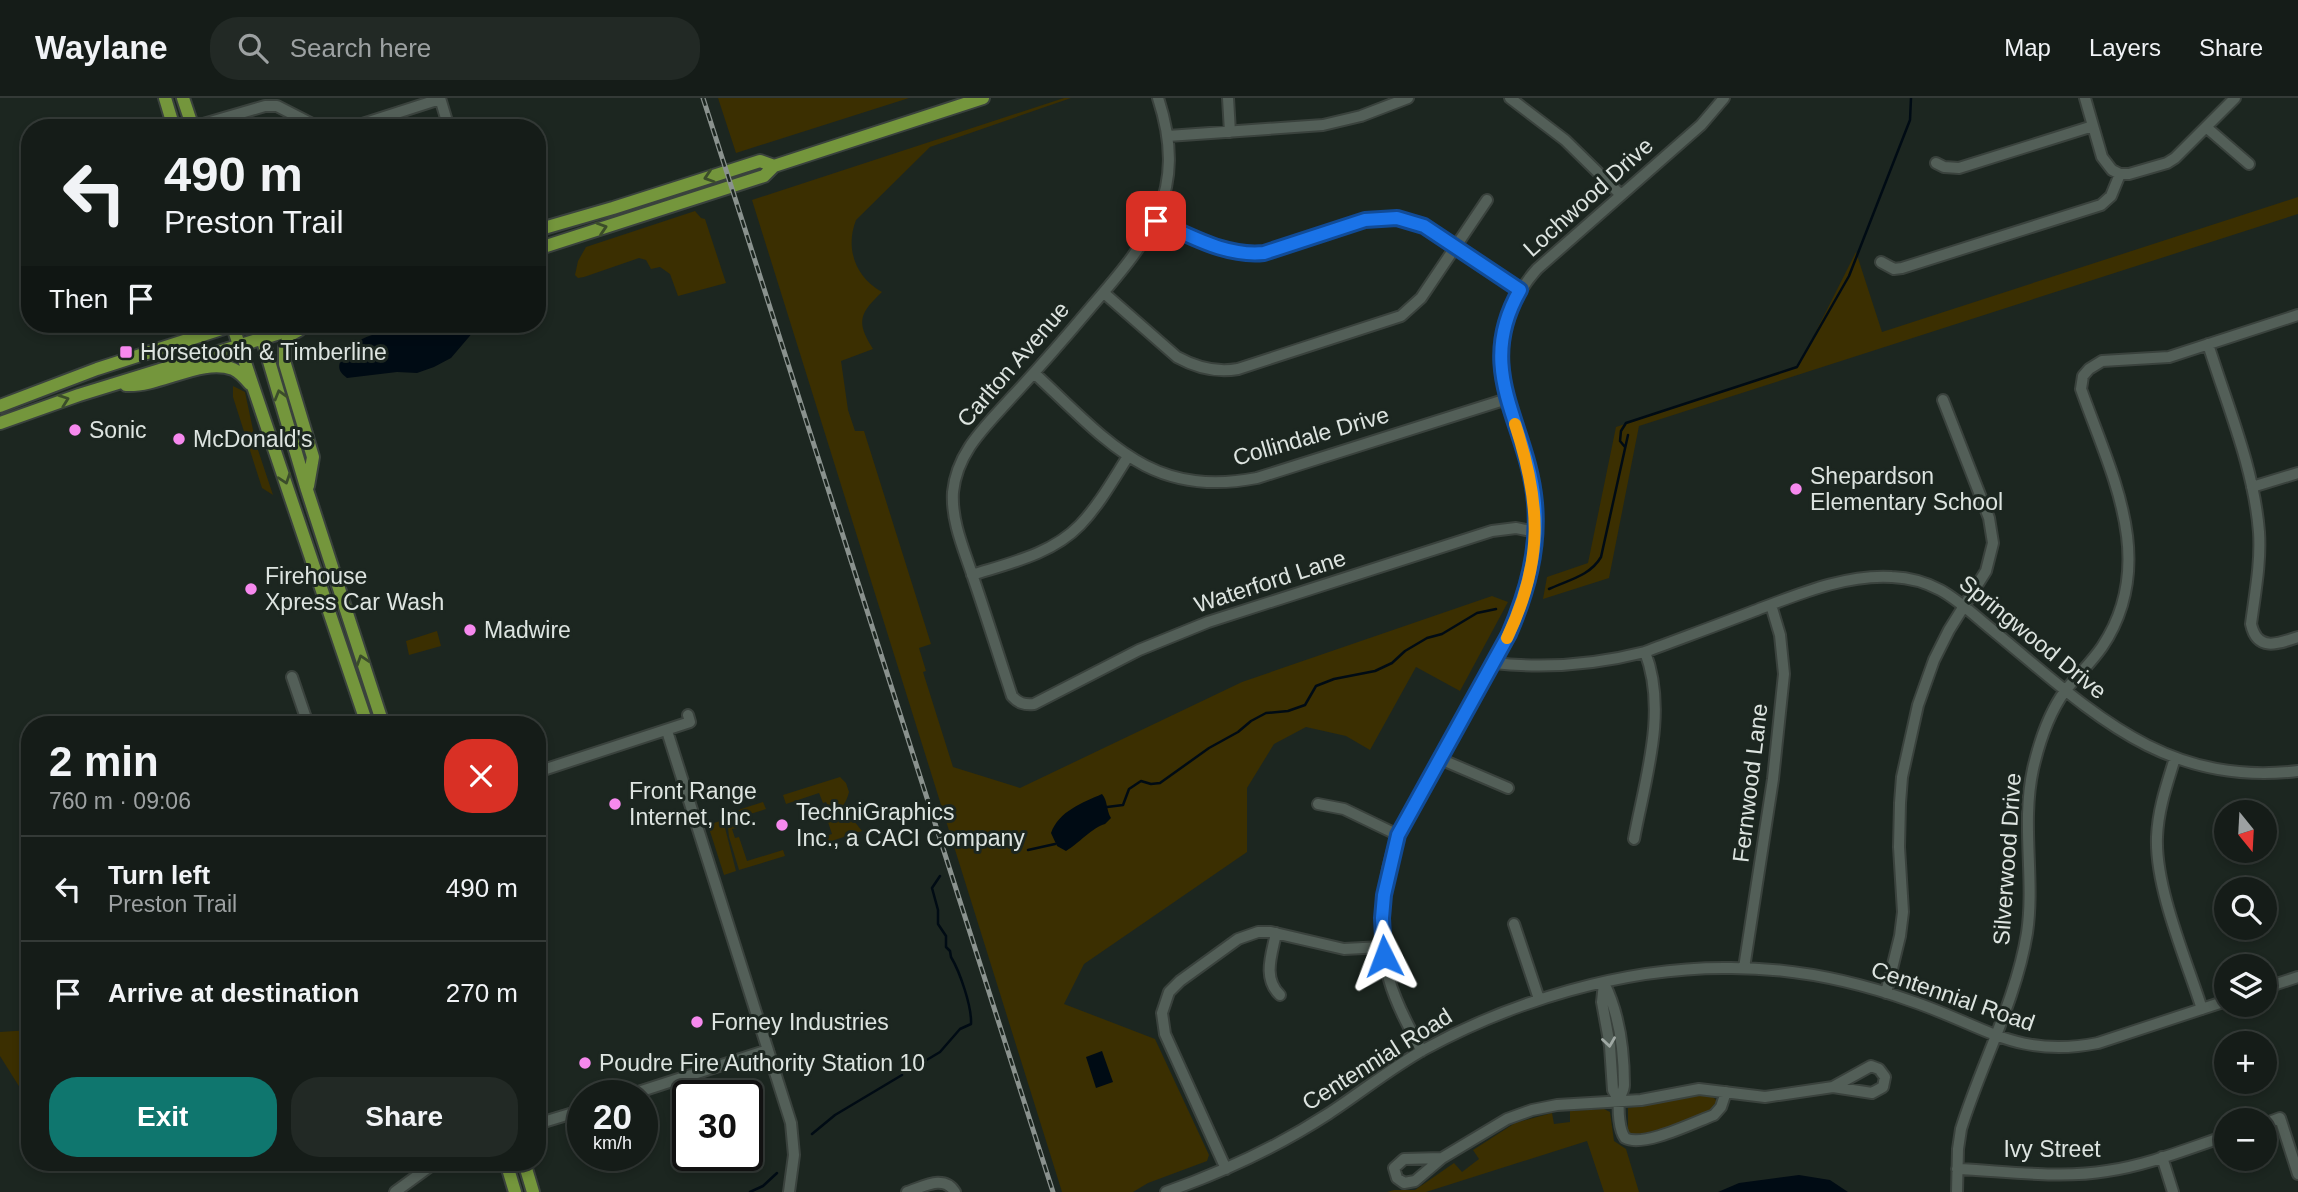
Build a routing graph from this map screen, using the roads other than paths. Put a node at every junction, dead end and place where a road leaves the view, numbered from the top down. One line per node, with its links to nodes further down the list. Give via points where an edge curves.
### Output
1 (165, 98): 14 (main road)
2 (183, 98): 15 (main road)
3 (440, 98): 18 (street); 19 (street)
4 (983, 98): 26 (main road)
5 (1158, 98): 23 (street, Carlton Avenue)
6 (1228, 98): 22 (street)
7 (1408, 98): 22 (street, via 1340,122)
8 (1510, 98): 12 (street)
9 (1724, 98): 28 (street, Lochwood Drive, via 1701,125)
10 (2085, 98): 20 (street)
11 (2235, 98): 21 (street)
12 (1526, 102): 28 (street)
13 (286, 104): 16 (street); 17 (street)
14 (171, 119)
15 (190, 119)
16 (220, 119)
17 (307, 119)
18 (377, 119)
19 (446, 119)
20 (2092, 126): 24 (street, via 1959,168); 27 (street, via 2106,165)
21 (2206, 127): 25 (street); 27 (street, via 2167,163)
22 (1230, 132): 23 (street)
23 (1168, 136): 30 (street, Carlton Avenue, via 1167,183)
24 (1936, 163)
25 (2249, 164)
26 (774, 166): 31 (main road, one-way to 31, via 760,160); 32 (main road, one-way to 26, via 765,176)
27 (2120, 174): 34 (street, via 2111,196 2101,205 1902,268)
28 (1621, 195): 35 (street, Lochwood Drive, via 1537,269)
29 (1487, 200): 33 (street)
30 (1156, 221): 33 (street, via 1240,254 1264,253 1385,217 1424,226); 36 (street, Carlton Avenue)
31 (546, 227)
32 (546, 246)
33 (1456, 247): 35 (street); 36 (street, via 1421,298 1401,316 1227,371 1200,368 1177,357)
34 (1881, 262)
35 (1520, 290): 49 (street, Lochwood Drive, via 1501,343)
36 (1104, 293): 46 (street, Carlton Avenue)
37 (2298, 315): 44 (street)
38 (207, 333): 51 (main road)
39 (236, 333): 45 (main road)
40 (261, 333): 43 (main road)
41 (279, 333): 43 (main road)
42 (293, 333): 56 (main road, via 284,355 313,457)
43 (263, 338): 45 (main road); 56 (main road, one-way to 43)
44 (2208, 344): 55 (street); 65 (street, Silverwood Drive, via 2169,357 2102,361 2089,369 2081,384 2123,507 2130,566 2113,629)
45 (239, 345): 47 (main road); 48 (main road)
46 (1034, 373): 53 (street, Collindale Drive); 58 (street, Carlton Avenue, via 971,442 956,476 956,523)
47 (115, 383): 48 (main road, via 155,383 217,367 237,371); 52 (main road, one-way to 47)
48 (253, 388): 69 (main road, one-way to 69)
49 (1507, 399): 53 (street, Collindale Drive, via 1237,482 1174,478); 57 (street, Lochwood Drive, via 1530,471)
50 (1943, 400): 60 (street, via 1992,528 1986,570)
51 (0, 406)
52 (0, 423)
53 (1128, 458): 58 (street, via 1091,513 1061,541 1035,555)
54 (2298, 473): 55 (street)
55 (2252, 488): 61 (street, via 2259,552 2251,624 2256,637 2274,645)
56 (307, 490): 70 (main road, one-way to 56)
57 (1536, 532): 63 (street, Lochwood Drive, via 1524,596); 66 (street, Waterford Lane, via 1516,528 1492,531 1208,622)
58 (972, 575): 66 (street, Carlton Avenue, via 1012,696)
59 (1770, 605): 60 (street, Springwood Drive, via 1831,585 1881,576 1926,583 1944,590); 62 (street, Springwood Drive); 83 (street, Fernwood Lane, via 1780,635 1784,674)
60 (1963, 607): 65 (street, Springwood Drive); 87 (street, via 1934,660 1918,705 1902,777 1903,912)
61 (2298, 637)
62 (1645, 652): 63 (street, Springwood Drive, via 1566,666); 79 (street, via 1655,682 1656,718)
63 (1494, 663): 73 (street, Lochwood Drive)
64 (292, 677): 68 (street)
65 (2066, 691): 72 (street, Springwood Drive, via 2129,737); 92 (street, Silverwood Drive, via 2050,717 2033,770 2027,810 2027,932)
66 (1028, 705)
67 (688, 715): 71 (street, via 690,722)
68 (305, 716)
69 (364, 716)
70 (380, 716)
71 (667, 731): 74 (street); 93 (street)
72 (2175, 758): 75 (street, Springwood Drive, via 2248,772); 91 (street, via 2159,814 2159,866)
73 (1440, 759): 76 (street); 78 (street, Lochwood Drive)
74 (546, 769)
75 (2298, 771)
76 (1507, 788)
77 (1318, 804): 78 (street, via 1344,809)
78 (1398, 835): 82 (street, Lochwood Drive, via 1384,895)
79 (1634, 839)
80 (1514, 924): 89 (street)
81 (1276, 933): 82 (street, via 1344,949); 88 (street, via 1269,975); 105 (street, via 1258,932 1238,939 1180,981 1163,1007 1165,1034)
82 (1383, 947): 94 (street, Lochwood Drive, via 1395,998)
83 (1744, 968): 85 (street, Centennial Road, via 1693,969); 87 (street, Centennial Road, via 1794,973)
84 (2298, 978): 86 (street)
85 (1604, 983): 89 (street, Centennial Road); 98 (street, via 1602,1002 1613,1090)
86 (2277, 984)
87 (1886, 993): 92 (street, Centennial Road)
88 (1280, 995)
89 (1539, 999): 94 (street, Centennial Road)
90 (2214, 1005): 91 (street, Centennial Road)
91 (2202, 1009): 92 (street, Centennial Road, via 2082,1046 2042,1047)
92 (1995, 1036): 106 (street, Silverwood Drive, via 1964,1119)
93 (768, 1050): 95 (street); 114 (street, via 794,1139)
94 (1422, 1051): 105 (street, Centennial Road, via 1297,1133)
95 (658, 1086)
96 (1833, 1087): 97 (street, via 1765,1097)
97 (1726, 1091): 98 (street, via 1699,1089); 98 (street, via 1714,1115 1635,1141 1621,1133)
98 (1619, 1101): 104 (street, via 1532,1110 1493,1126)
99 (567, 1115): 101 (street)
100 (2277, 1119): 110 (street)
101 (546, 1121)
102 (2214, 1140): 103 (street, Ivy Street)
103 (2162, 1157): 106 (street, Ivy Street, via 2089,1173); 119 (street)
104 (1442, 1158)
105 (1226, 1169): 117 (street, Centennial Road)
106 (1956, 1169): 118 (street, Silverwood Drive)
107 (424, 1171): 111 (street)
108 (509, 1171): 112 (main road)
109 (527, 1171): 113 (main road)
110 (2298, 1174)
111 (395, 1192)
112 (515, 1192)
113 (533, 1192)
114 (789, 1192)
115 (907, 1192): 116 (street, via 941,1182)
116 (955, 1192)
117 (1166, 1192)
118 (1958, 1192)
119 (2173, 1192)

